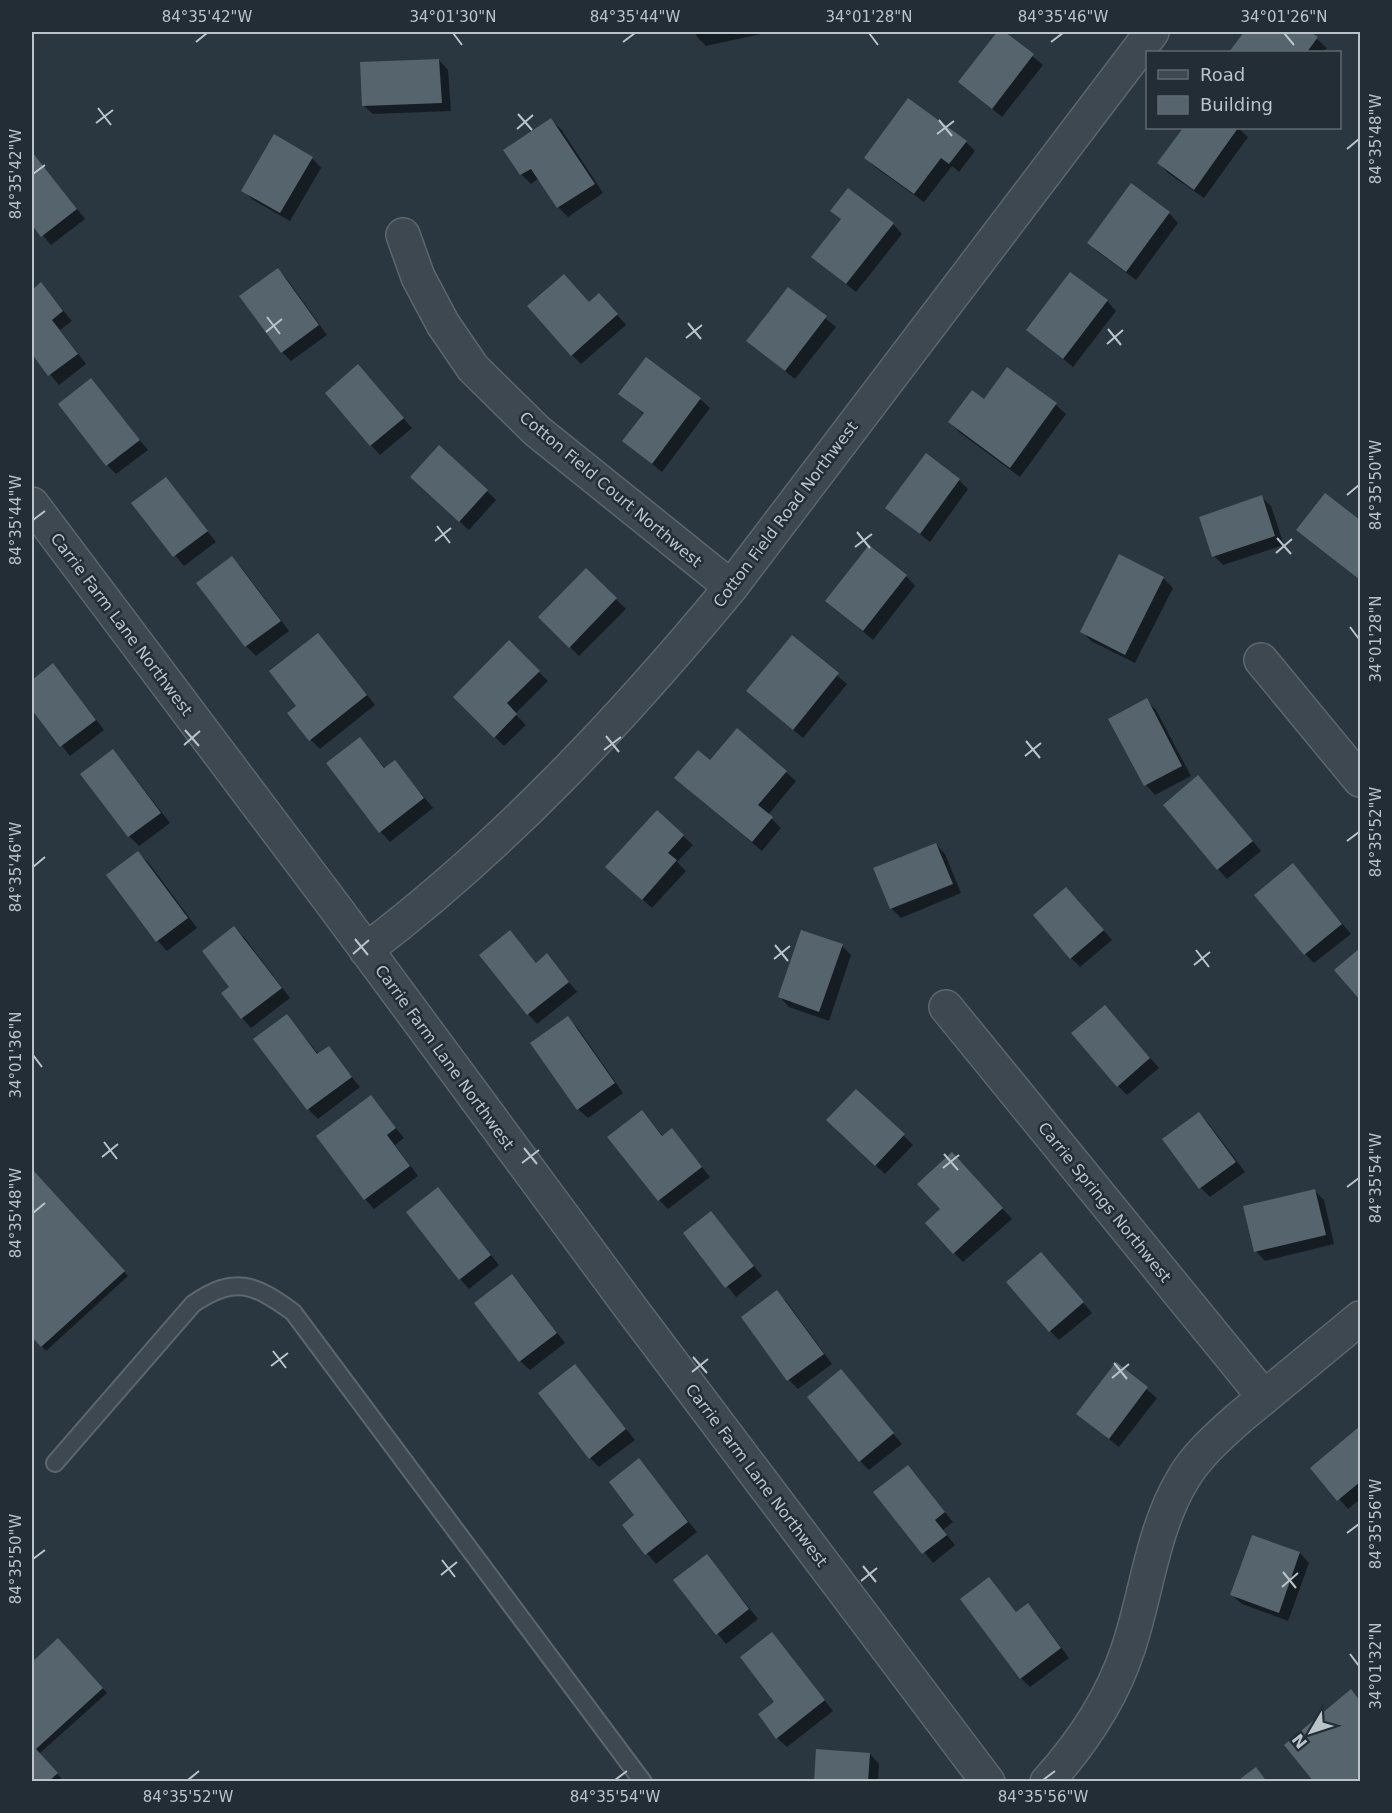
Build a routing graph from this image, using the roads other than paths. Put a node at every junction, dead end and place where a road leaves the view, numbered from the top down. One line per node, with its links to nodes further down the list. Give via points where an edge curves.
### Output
1 (1152, 32): 4 (street, Cotton Field Road Northwest)
2 (403, 235): 4 (street, Cotton Field Court Northwest, via 418,277 473,368 537,431)
3 (32, 504): 7 (street, Carrie Farm Lane Northwest)
4 (731, 587): 7 (street, Cotton Field Road Northwest, via 671,660 578,759 493,842)
5 (1261, 660): 6 (street)
6 (1360, 780)
7 (366, 950): 13 (street, Carrie Farm Lane Northwest)
8 (946, 1007): 10 (street, Carrie Springs Northwest)
9 (1360, 1318): 10 (street)
10 (1264, 1397): 14 (street, via 1219,1436 1184,1476 1162,1523 1137,1622 1120,1669 1092,1724)
11 (55, 1462): 12 (lane, via 193,1304 210,1292 229,1286 250,1287 270,1296 292,1312)
12 (643, 1782)
13 (988, 1782)
14 (1047, 1782)

